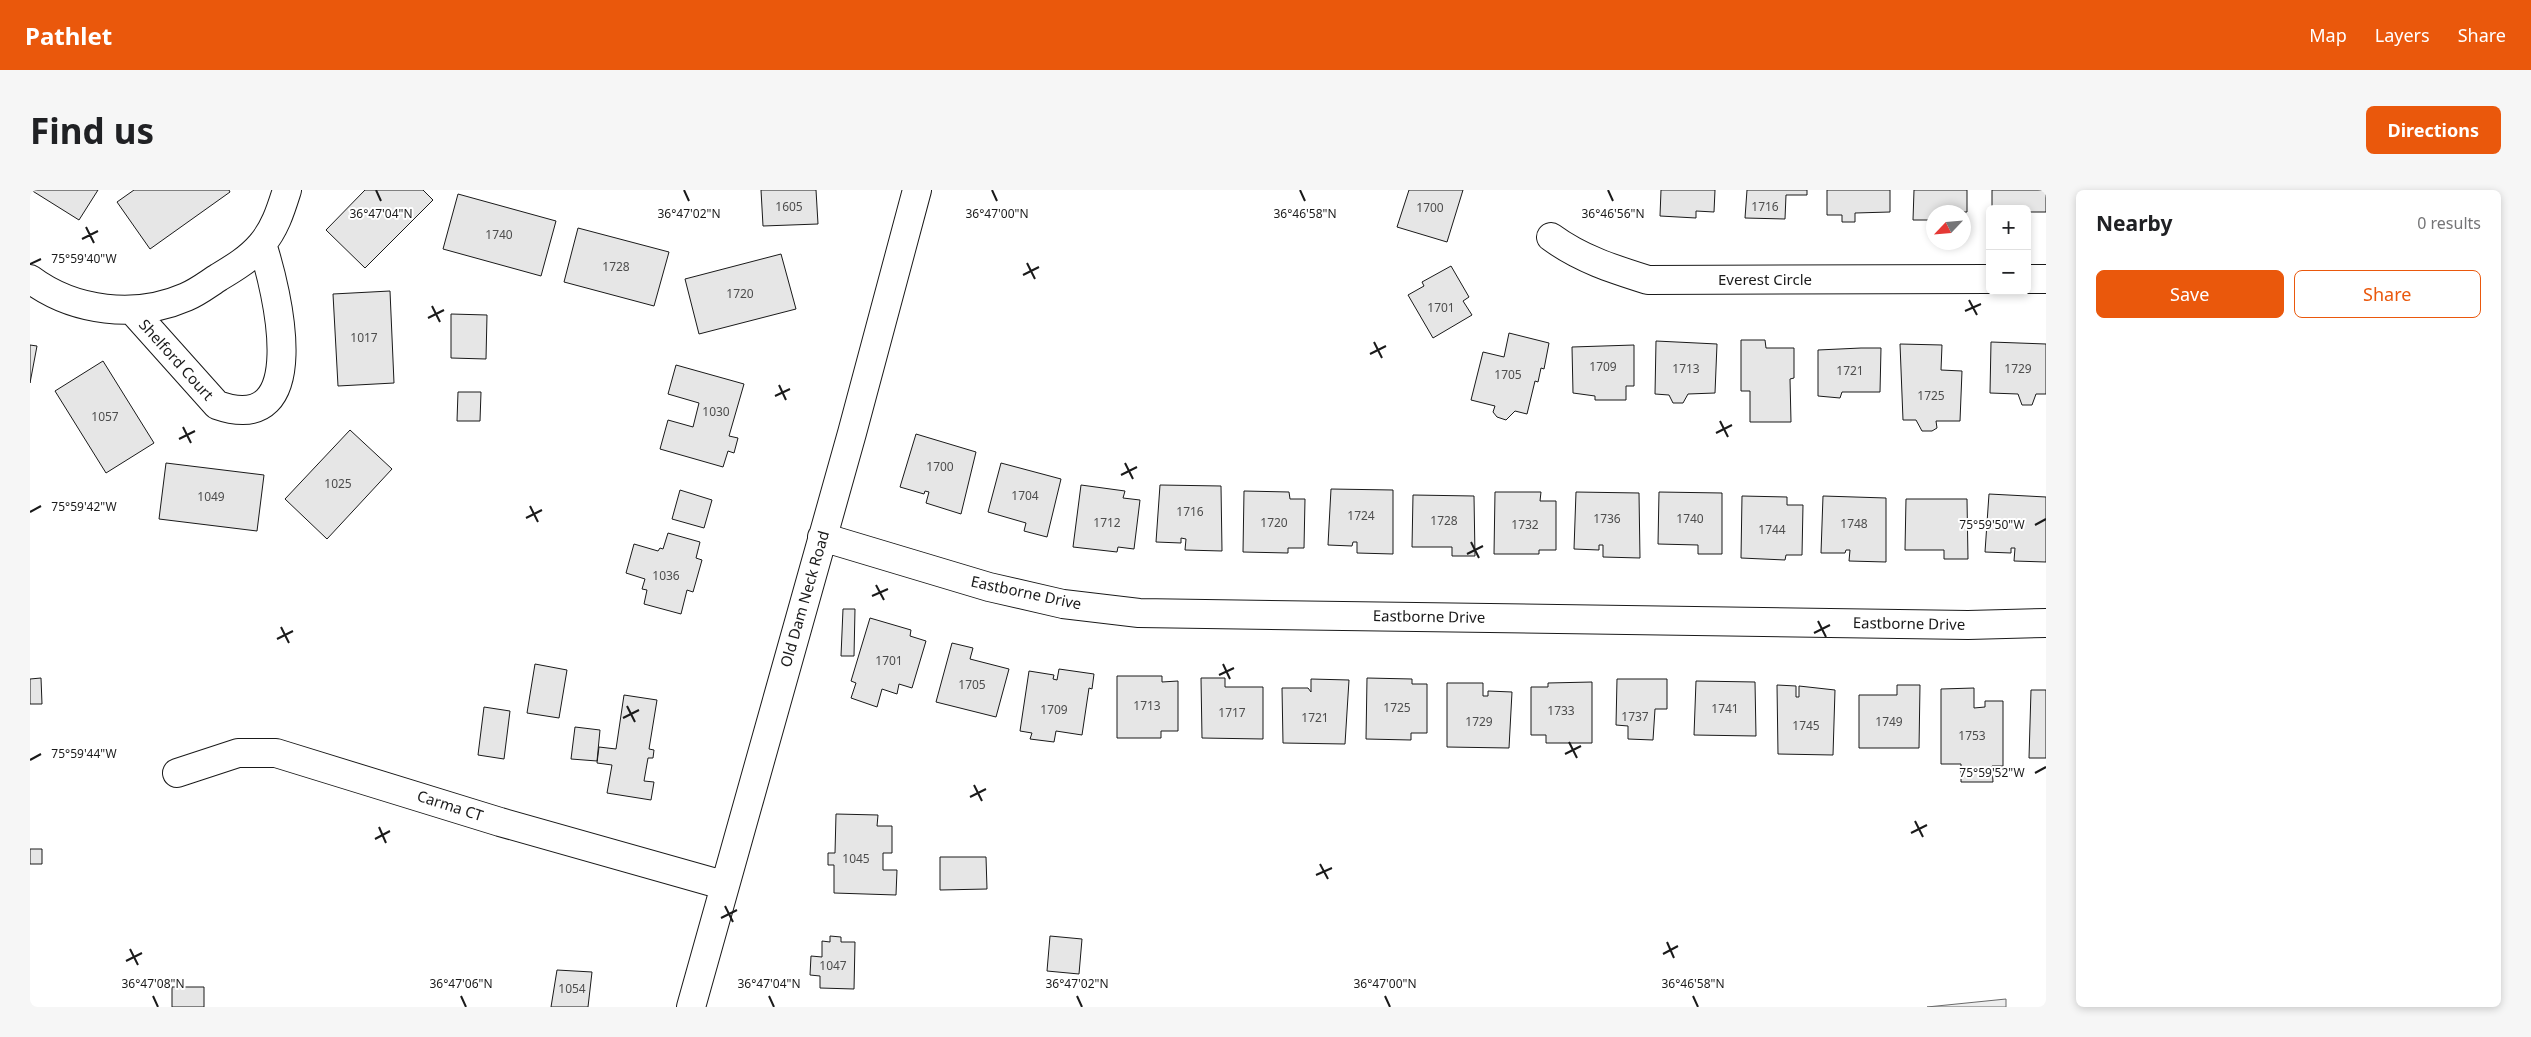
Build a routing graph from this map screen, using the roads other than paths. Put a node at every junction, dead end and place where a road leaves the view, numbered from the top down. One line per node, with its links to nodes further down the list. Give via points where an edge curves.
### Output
1 (287, 190): 4 (street, via 277,220)
2 (917, 190): 10 (street, Old Dam Neck Road)
3 (1551, 237): 7 (street, Everest Circle, via 1568,250 1600,266 1648,280)
4 (262, 244): 9 (street, via 244,262 187,297); 9 (street, Shelford Court, via 280,316 282,362 278,386 267,400 249,410 232,411 216,405)
5 (30, 279): 9 (street, via 67,300 100,308)
6 (2046, 279): 8 (street)
7 (1986, 280)
8 (2031, 280)
9 (132, 310)
10 (822, 536): 11 (street, Eastborne Drive, via 989,587 1063,604 1139,613 1968,625); 13 (street, Old Dam Neck Road)
11 (2046, 623)
12 (177, 773): 13 (street, Carma CT, via 238,753 276,753 500,822)
13 (723, 885): 14 (street, Old Dam Neck Road)
14 (691, 1007)

